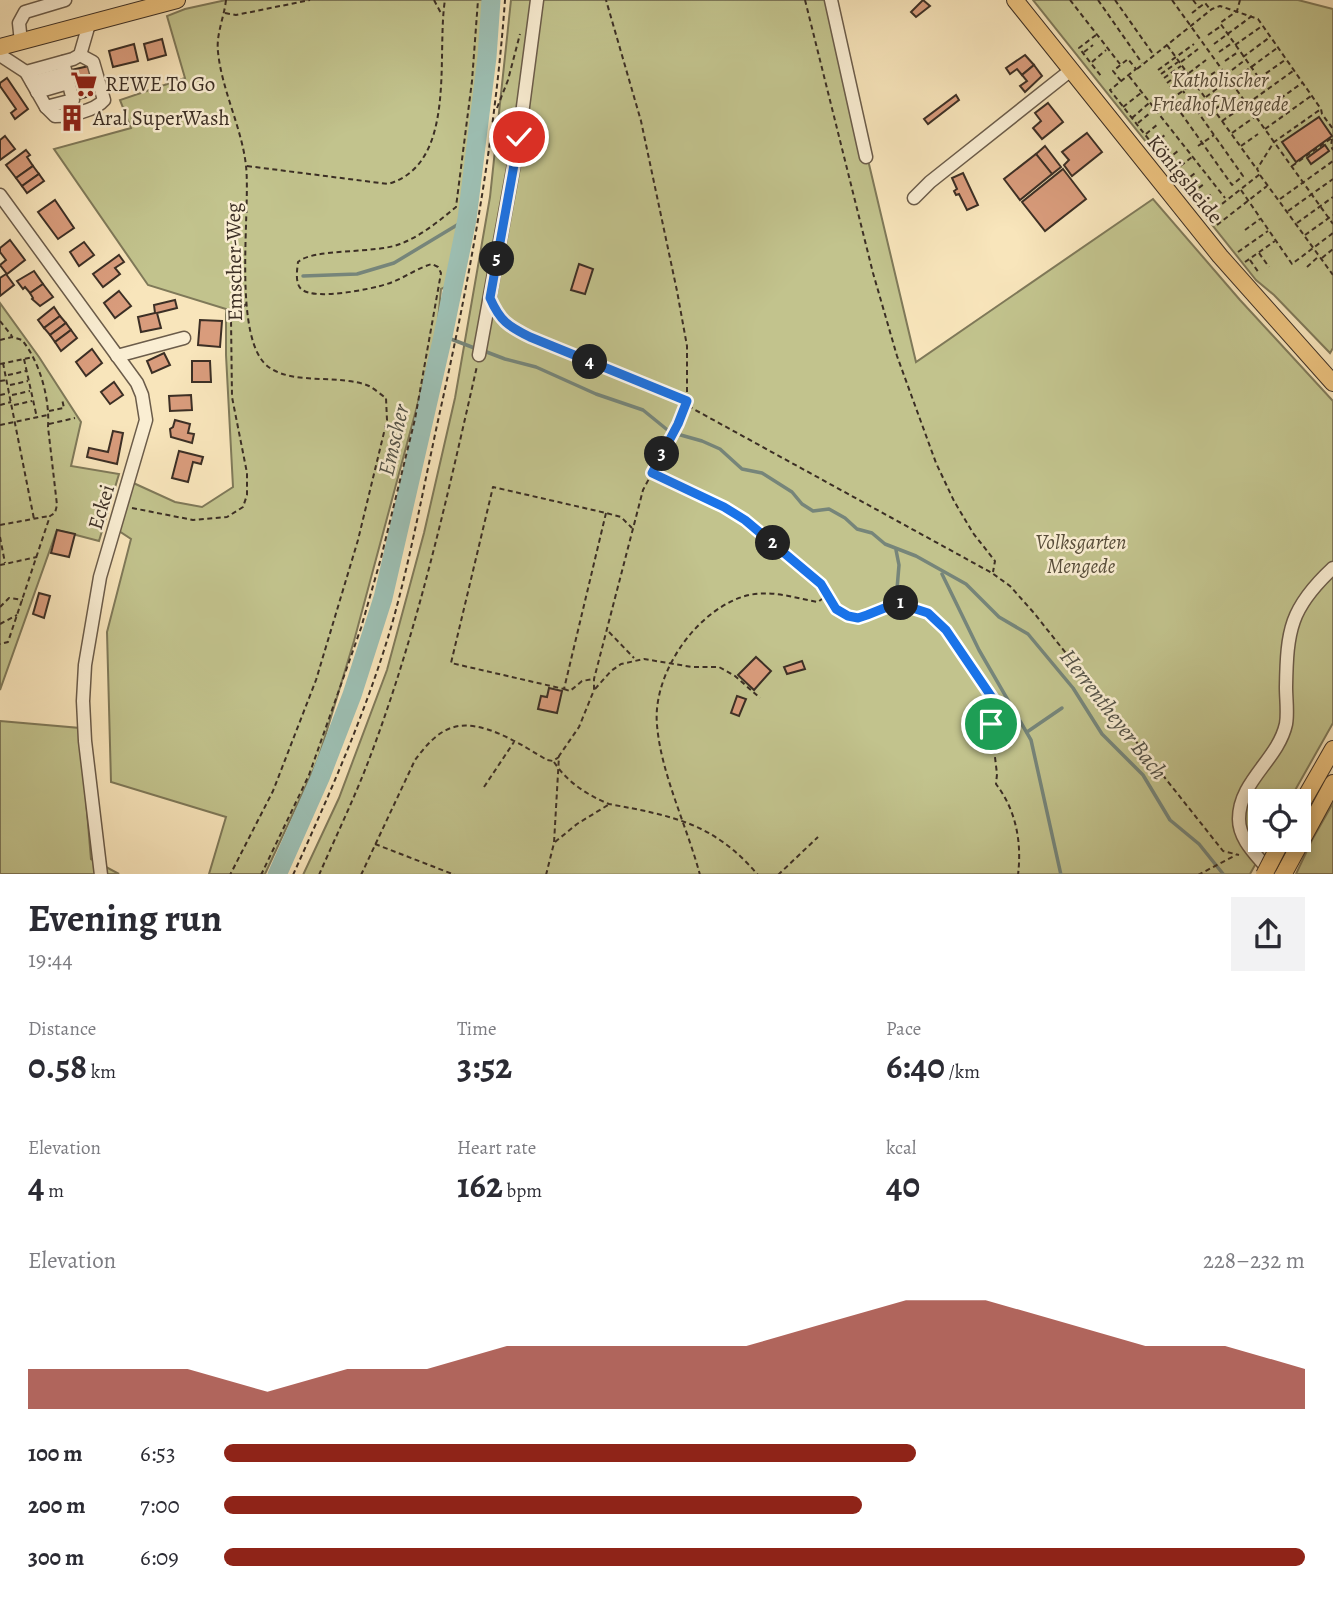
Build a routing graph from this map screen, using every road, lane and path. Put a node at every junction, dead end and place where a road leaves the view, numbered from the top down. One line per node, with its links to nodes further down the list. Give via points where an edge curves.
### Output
1 (65, 0): 36 (street, via 25,12 19,23)
2 (177, 0): 27 (main road)
3 (226, 0): 23 (path, Emscher-Weg)
4 (310, 0): 23 (path, via 236,15)
5 (433, 0): 25 (path)
6 (445, 0): 25 (path)
7 (478, 0): 255 (path, via 456,207 401,244 309,255 298,262 298,283 310,293 367,289 432,264 441,273 415,419 361,628 309,775)
8 (505, 0): 101 (path)
9 (537, 0): 175 (street, via 519,137)
10 (606, 0): 198 (path, via 641,121 677,291 687,346)
11 (805, 0): 220 (path, via 897,356 954,501 995,561)
12 (831, 0): 123 (street)
13 (1015, 0): 65 (main road, Königsheide)
14 (1070, 0): 32 (path)
15 (1098, 0): 49 (path)
16 (1115, 0): 52 (path)
17 (1172, 0): 28 (path)
18 (1193, 0): 20 (path)
19 (1240, 0): 22 (path)
20 (1199, 8): 21 (path, via 1205,3); 24 (path)
21 (1211, 10): 22 (path, via 1220,6); 28 (path)
22 (1237, 11): 26 (path); 29 (path, via 1220,23)
23 (224, 13): 127 (path, Emscher-Weg, via 218,53)
24 (1192, 13)
25 (442, 16): 127 (path, via 435,137 409,175 388,184)
26 (1253, 16): 30 (path); 33 (path)
27 (89, 24): 36 (main road); 51 (street)
28 (1191, 26): 37 (path); 80 (path)
29 (1222, 26): 33 (path); 34 (path)
30 (1263, 26): 35 (path); 40 (path)
31 (522, 27): 101 (path)
32 (1097, 34): 44 (path); 48 (path, via 1079,48)
33 (1227, 34): 39 (path); 40 (path)
34 (1208, 36)
35 (1270, 37): 43 (path); 54 (path)
36 (21, 42): 42 (main road)
37 (1167, 44): 52 (path); 53 (path)
38 (1194, 44): 53 (path)
39 (1214, 44)
40 (1234, 44): 46 (path); 47 (path)
41 (1093, 45): 48 (path)
42 (0, 47)
43 (1278, 48): 56 (path); 63 (path)
44 (1108, 49): 59 (path); 62 (path)
45 (1198, 49): 60 (path)
46 (1239, 51): 54 (path); 58 (path)
47 (1219, 52)
48 (1083, 53): 59 (path)
49 (1135, 54): 55 (path); 61 (path)
50 (0, 55): 79 (street)
51 (80, 55): 71 (street); 95 (street, via 93,62 102,104 62,116)
52 (1154, 55): 61 (path)
53 (1176, 57): 60 (path); 66 (path)
54 (1244, 58): 63 (path); 68 (path)
55 (1128, 59): 62 (path); 64 (path)
56 (1286, 59): 69 (path); 77 (path)
57 (1206, 60): 73 (path)
58 (1225, 61)
59 (1091, 63): 75 (path)
60 (1180, 63): 67 (path); 72 (path); 76 (path)
61 (1142, 64): 64 (path)
62 (1121, 65): 78 (path, via 1113,71)
63 (1251, 68): 77 (path); 80 (path)
64 (1136, 69): 74 (path)
65 (1071, 70): 144 (street); 191 (main road, Königsheide, via 1227,265)
66 (1158, 70)
67 (1185, 70): 73 (path); 81 (path)
68 (1232, 70)
69 (1294, 71): 82 (path); 94 (path)
70 (1215, 72): 83 (path)
71 (66, 73): 79 (street); 79 (street); 95 (street, via 73,100)
72 (1161, 74)
73 (1188, 74): 83 (path); 85 (path)
74 (1129, 75): 78 (path); 88 (path)
75 (1101, 76)
76 (1164, 78)
77 (1259, 78): 86 (path)
78 (1121, 81): 96 (path, via 1110,90)
79 (31, 82): 95 (street)
80 (1231, 82): 94 (path)
81 (1167, 83)
82 (1303, 83): 89 (path); 103 (path)
83 (1195, 84): 87 (path); 90 (path)
84 (1223, 85): 90 (path)
85 (1170, 87)
86 (1245, 88)
87 (1183, 91): 92 (path); 111 (path)
88 (1142, 92): 93 (path); 96 (path)
89 (1311, 95): 98 (path); 108 (path)
90 (1205, 97): 100 (path)
91 (1232, 97): 100 (path)
92 (1171, 99): 99 (path); 117 (path)
93 (1150, 102): 99 (path); 104 (path)
94 (1247, 104): 103 (path)
95 (46, 107)
96 (1124, 107): 104 (path)
97 (1241, 108): 105 (path)
98 (1321, 108): 109 (path); 116 (path)
99 (1156, 110): 124 (path)
100 (1214, 110): 105 (path)
101 (495, 113): 256 (path, via 456,342 392,624 363,709)
102 (1150, 113): 106 (path)
103 (1255, 116): 108 (path); 112 (path)
104 (1132, 118): 106 (path)
105 (1222, 121): 112 (path)
106 (1137, 124): 114 (path)
107 (1158, 124): 114 (path)
108 (1265, 129): 116 (path)
109 (1333, 129)
110 (1166, 134): 118 (path)
111 (1214, 134): 117 (path); 117 (path, via 1244,176 1232,185)
112 (1231, 134): 120 (path)
113 (1258, 134): 120 (path)
114 (1145, 135): 118 (path)
115 (1332, 138): 122 (path); 128 (path)
116 (1274, 142): 128 (path); 129 (path)
117 (1202, 143): 119 (path)
118 (1153, 145): 125 (path)
119 (1198, 146)
120 (1240, 147): 129 (path)
121 (1178, 150): 125 (path)
122 (1333, 150)
123 (866, 156)
124 (1193, 157): 130 (path); 145 (path)
125 (1166, 161): 130 (path)
126 (1333, 161): 135 (path)
127 (246, 166): 176 (path, Emscher-Weg)
128 (1292, 166): 135 (path)
129 (1256, 169): 132 (path)
130 (1174, 171): 134 (path)
131 (1195, 173): 134 (path)
132 (1260, 174): 137 (path); 138 (path)
133 (1333, 179): 141 (path)
134 (1183, 183): 139 (path)
135 (1303, 183): 141 (path); 147 (path)
136 (1204, 184): 139 (path)
137 (1268, 185): 146 (path); 147 (path)
138 (1241, 189): 145 (path); 146 (path)
139 (1191, 194): 148 (path)
140 (1212, 194): 148 (path)
141 (1312, 194): 149 (path); 150 (path)
142 (0, 195): 183 (street, Eckei)
143 (1333, 197): 149 (path)
144 (914, 198)
145 (1227, 200): 148 (path, via 1208,215)
146 (1248, 200): 153 (path); 156 (path)
147 (1279, 200): 150 (path)
148 (1199, 204)
149 (1320, 206): 152 (path); 154 (path)
150 (1287, 212): 154 (path)
151 (1333, 215): 152 (path)
152 (1329, 218): 155 (path); 160 (path)
153 (1261, 219): 157 (path); 158 (path)
154 (1296, 224): 160 (path)
155 (1333, 224)
156 (1217, 225)
157 (1245, 230)
158 (1269, 230): 161 (path); 164 (path)
159 (1333, 233): 162 (path)
160 (1304, 236): 162 (path)
161 (1276, 240): 162 (path, via 1292,264); 165 (path)
162 (1313, 248): 166 (path)
163 (1333, 249): 166 (path)
164 (1238, 252)
165 (1258, 253): 167 (path); 169 (path)
166 (1320, 257): 170 (path); 172 (path)
167 (1250, 259): 168 (path); 173 (path)
168 (1245, 262)
169 (1269, 267)
170 (1307, 267)
171 (1333, 267): 172 (path)
172 (1329, 270): 174 (path)
173 (1259, 273)
174 (1333, 275)
175 (490, 298): 181 (street); 198 (path, via 508,326)
176 (246, 303): 208 (path, via 231,319 232,397 247,473 243,507 228,517 193,520); 254 (path, Emscher-Weg, via 250,334 269,368 369,386 387,398 387,420 358,540 316,680 273,790)
177 (0, 321): 178 (path)
178 (12, 337): 180 (path); 182 (path, via 22,340)
179 (184, 338): 183 (street)
180 (0, 340)
181 (479, 355): 257 (path, via 410,641 369,760)
182 (34, 356): 184 (path); 201 (path)
183 (117, 356): 208 (street, Eckei, via 137,383 146,420)
184 (24, 359): 185 (path); 186 (path)
185 (2, 363): 187 (path)
186 (27, 371): 187 (path); 190 (path)
187 (6, 375): 188 (path)
188 (7, 380): 189 (path); 192 (path)
189 (0, 381)
190 (29, 381): 192 (path); 193 (path)
191 (1332, 381)
192 (8, 385): 195 (path)
193 (31, 391): 195 (path); 197 (path)
194 (0, 394): 195 (path)
195 (10, 394): 199 (path)
196 (62, 399): 201 (path, via 64,408)
197 (33, 401): 199 (path); 202 (path)
198 (686, 403): 207 (path); 220 (path)
199 (12, 404): 200 (path); 204 (path)
200 (0, 405)
201 (48, 413): 202 (path); 205 (path)
202 (37, 418): 204 (path)
203 (75, 418): 205 (path)
204 (15, 422): 206 (path); 211 (path)
205 (48, 424): 210 (path, via 57,505)
206 (0, 425)
207 (652, 473): 213 (path); 221 (path, via 745,520 821,584)
208 (120, 506): 253 (street, Eckei, via 100,577 83,701)
209 (606, 513): 213 (path, via 621,517); 231 (path); 231 (path, via 493,486 451,663)
210 (50, 516): 211 (path); 216 (path)
211 (34, 519): 212 (path)
212 (0, 525)
213 (633, 529): 226 (path)
214 (0, 537): 215 (path)
215 (1, 547): 217 (path)
216 (38, 557): 217 (path); 222 (path)
217 (5, 564): 218 (path)
218 (0, 565)
219 (1333, 568): 249 (street, via 1301,603 1292,622 1286,724 1245,791 1241,806 1240,828)
220 (992, 573): 252 (path, via 1034,612 1223,850)
221 (826, 596): 229 (path, via 818,602 787,594 750,595 720,606 688,637); 265 (path, via 836,609 858,618 905,603 937,620 961,650 993,699 996,785 1014,819)
222 (23, 600): 223 (path, via 9,598); 224 (path)
223 (0, 607)
224 (18, 615): 225 (path); 227 (path, via 8,642)
225 (0, 624)
226 (608, 631): 228 (path); 230 (path)
227 (0, 644)
228 (636, 659): 229 (path); 232 (path, via 611,671)
229 (671, 662): 233 (path, via 719,667); 245 (path, via 656,712 657,726)
230 (594, 679): 231 (path, via 582,681 570,691); 232 (path)
231 (564, 689)
232 (594, 690): 236 (path, via 579,727)
233 (760, 698)
234 (515, 741): 237 (path); 242 (path); 248 (path, via 462,726 450,728 426,745)
235 (1333, 749): 243 (main road)
236 (559, 756): 237 (path); 238 (path)
237 (553, 761): 238 (path)
238 (558, 768): 239 (path); 240 (path)
239 (565, 777): 240 (path); 244 (path)
240 (558, 778): 247 (path)
241 (1333, 783): 269 (main road)
242 (484, 787)
243 (1310, 789)
244 (608, 804): 245 (path); 247 (path)
245 (685, 823): 262 (path); 263 (path, via 718,837)
246 (818, 837): 264 (path)
247 (554, 843): 260 (path)
248 (374, 844): 258 (path); 259 (path)
249 (1248, 844)
250 (1254, 852): 252 (path); 268 (street)
251 (1276, 852): 267 (main road, bridge)
252 (1237, 855): 266 (path)
253 (101, 874)
254 (230, 874)
255 (261, 874)
256 (293, 874)
257 (319, 874)
258 (361, 874)
259 (454, 874)
260 (546, 874)
261 (661, 874): 262 (path)
262 (701, 874)
263 (758, 874)
264 (778, 874)
265 (1018, 874)
266 (1198, 874)
267 (1264, 874)
268 (1273, 874)
269 (1283, 874)

